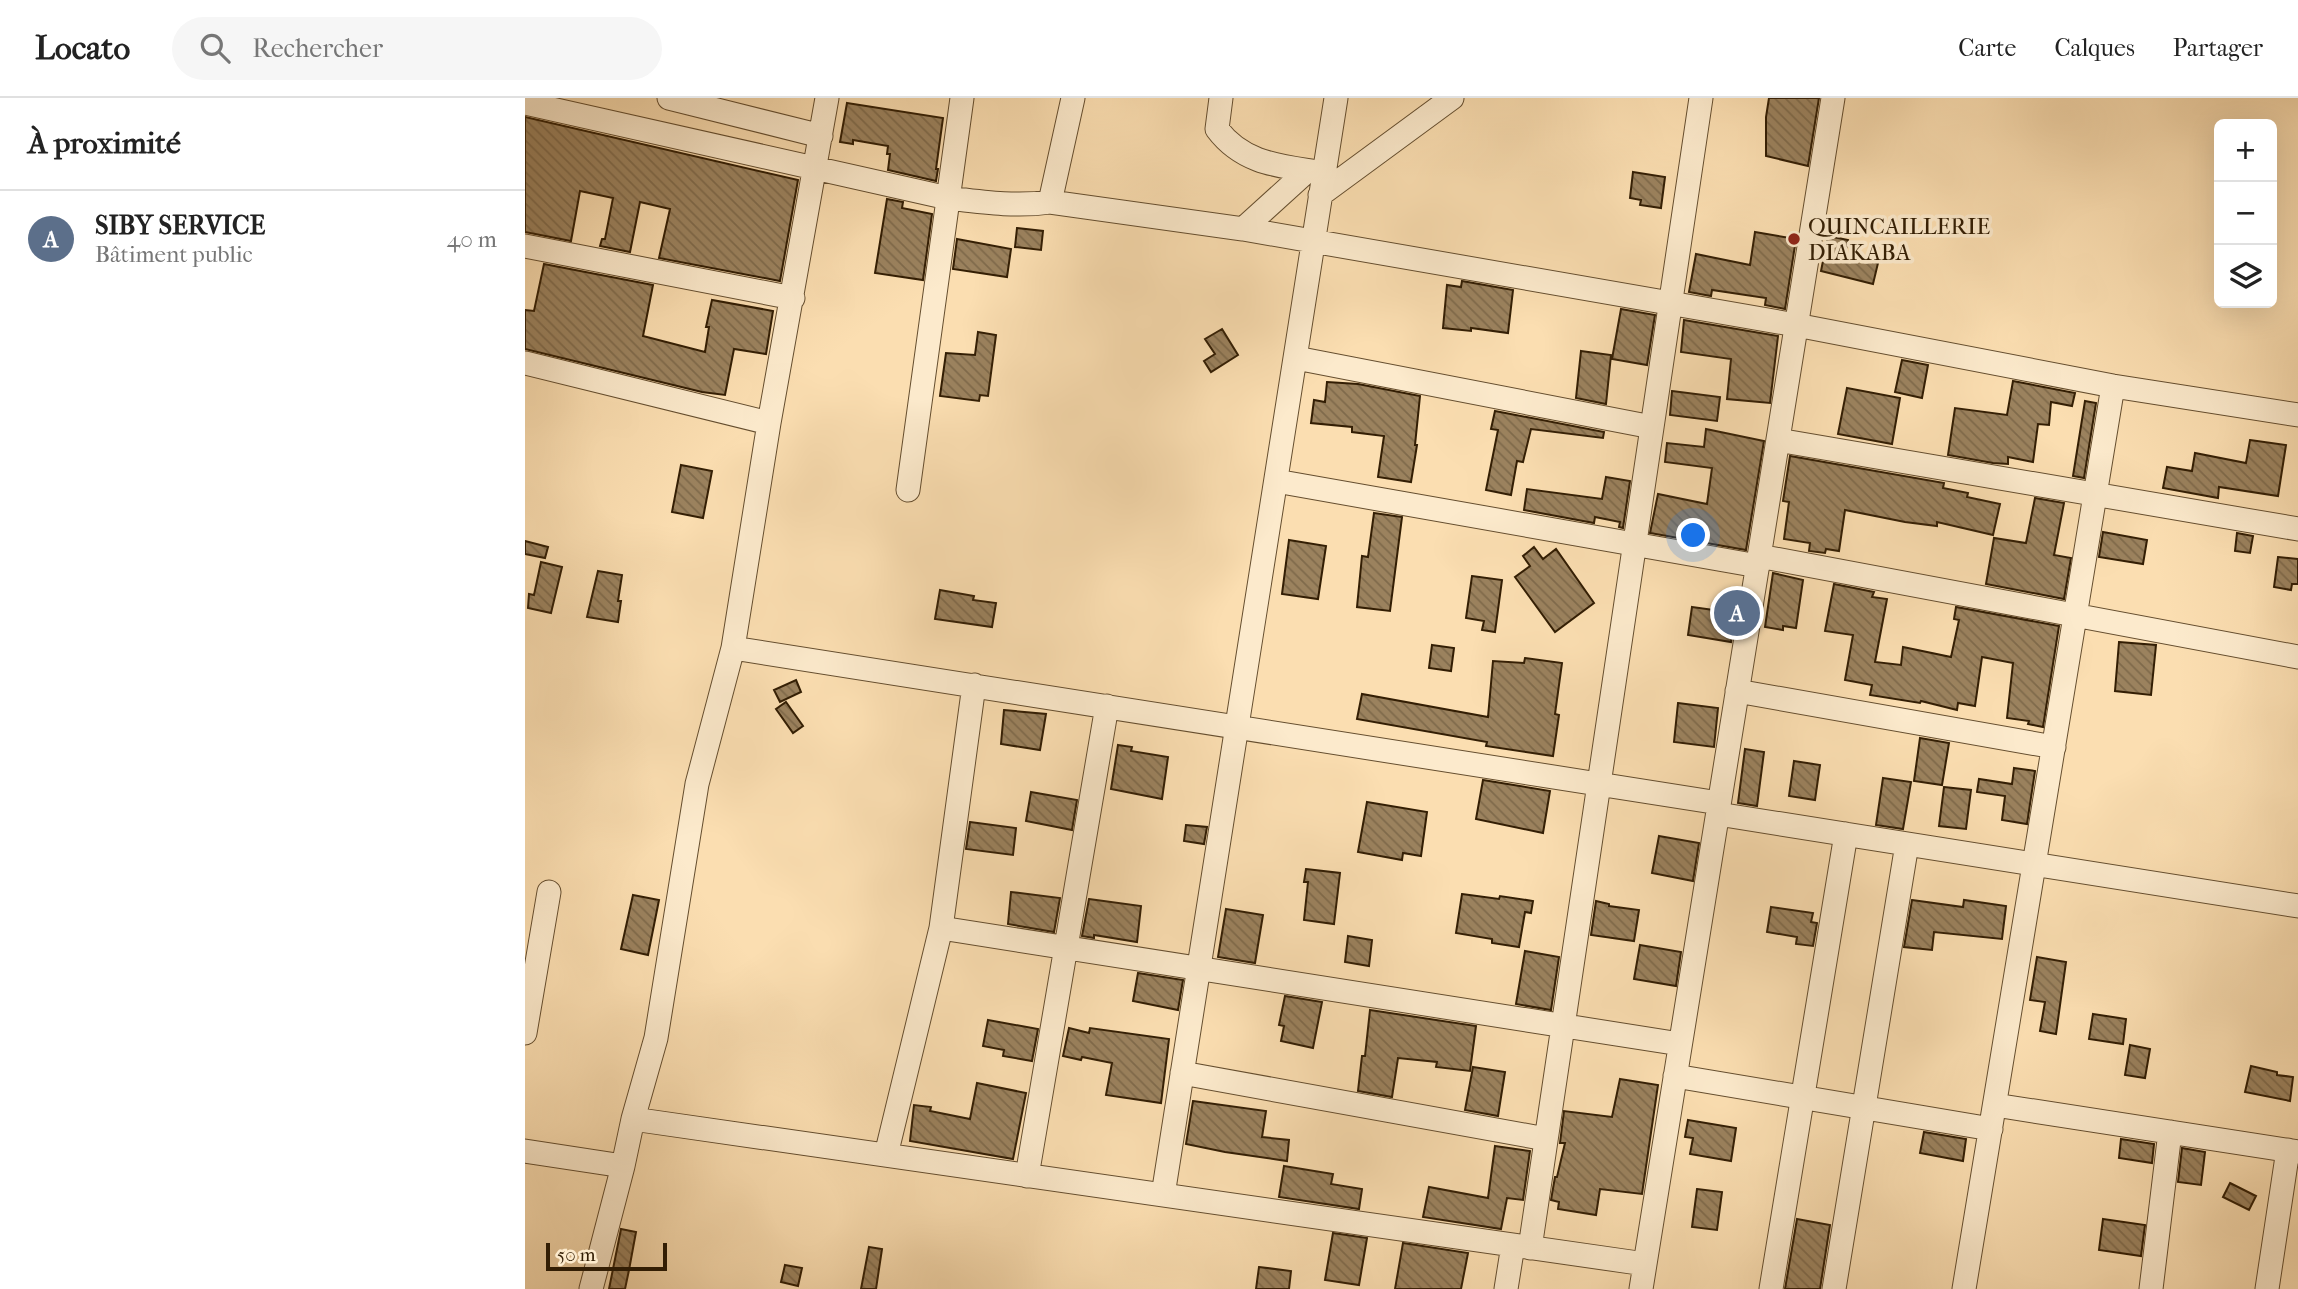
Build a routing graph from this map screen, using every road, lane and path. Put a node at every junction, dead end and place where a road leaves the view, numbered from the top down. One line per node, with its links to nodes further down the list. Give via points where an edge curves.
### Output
1 (669, 98): 11 (street)
2 (827, 98): 11 (street)
3 (963, 98): 14 (street)
4 (1073, 98): 15 (street)
5 (1221, 98): 13 (street, via 1217,129 1228,144 1265,163)
6 (1336, 98): 13 (street)
7 (1452, 98): 13 (street)
8 (1701, 98): 20 (street)
9 (1833, 98): 21 (street)
10 (525, 103): 12 (street)
11 (821, 136): 12 (street)
12 (815, 169): 14 (street); 19 (street)
13 (1317, 180): 16 (street); 17 (street)
14 (948, 198): 15 (street, via 1010,204); 30 (street)
15 (1050, 202): 16 (street)
16 (1243, 229): 17 (street)
17 (1315, 241): 20 (street); 22 (street)
18 (525, 246): 19 (street)
19 (793, 298): 26 (street)
20 (1670, 303): 21 (street); 27 (street)
21 (1797, 325): 24 (street); 28 (street)
22 (1296, 358): 27 (street); 29 (street)
23 (525, 363): 26 (street)
24 (2113, 386): 25 (street); 31 (street)
25 (2298, 415)
26 (769, 423): 36 (street)
27 (1652, 427): 33 (street)
28 (1778, 440): 31 (street); 34 (street)
29 (1276, 481): 33 (street); 41 (street)
30 (908, 490)
31 (2095, 495): 32 (street); 35 (street)
32 (2298, 529)
33 (1634, 544): 34 (street); 43 (street)
34 (1758, 561): 35 (street); 39 (street)
35 (2075, 615): 37 (street); 42 (street)
36 (733, 649): 38 (street); 61 (street, via 698,784 656,1038)
37 (2298, 657)
38 (974, 685): 40 (street); 50 (street)
39 (1737, 691): 42 (street); 44 (street)
40 (1107, 706): 41 (street); 51 (street)
41 (1237, 727): 43 (street); 52 (street)
42 (2054, 747): 47 (street)
43 (1599, 784): 44 (street); 53 (street)
44 (1719, 808): 45 (street); 55 (street)
45 (1846, 834): 46 (street); 58 (street)
46 (1907, 844): 47 (street); 60 (street)
47 (2034, 864): 49 (street); 59 (street)
48 (549, 892): 54 (street)
49 (2298, 906)
50 (941, 928): 51 (street); 67 (street)
51 (1066, 947): 52 (street); 69 (street)
52 (1199, 968): 53 (street); 56 (street)
53 (1563, 1025): 55 (street); 64 (street)
54 (525, 1033)
55 (1680, 1044): 57 (street)
56 (1182, 1073): 64 (street); 70 (street)
57 (1675, 1076): 58 (street); 72 (street)
58 (1803, 1097): 60 (street); 76 (street)
59 (1995, 1105): 62 (street); 63 (street)
60 (1864, 1108): 62 (street); 77 (street)
61 (632, 1119): 67 (street); 68 (street)
62 (1991, 1129): 78 (street)
63 (2170, 1132): 66 (street); 79 (street)
64 (1546, 1139): 71 (street)
65 (525, 1151): 68 (street)
66 (2293, 1151): 80 (street)
67 (886, 1155): 69 (street)
68 (623, 1166): 73 (street)
69 (1027, 1176): 70 (street)
70 (1163, 1195): 71 (street)
71 (1521, 1247): 72 (street); 74 (street)
72 (1645, 1264): 75 (street)
73 (591, 1289)
74 (1506, 1289)
75 (1641, 1289)
76 (1771, 1289)
77 (1834, 1289)
78 (1964, 1289)
79 (2151, 1289)
80 (2267, 1289)

